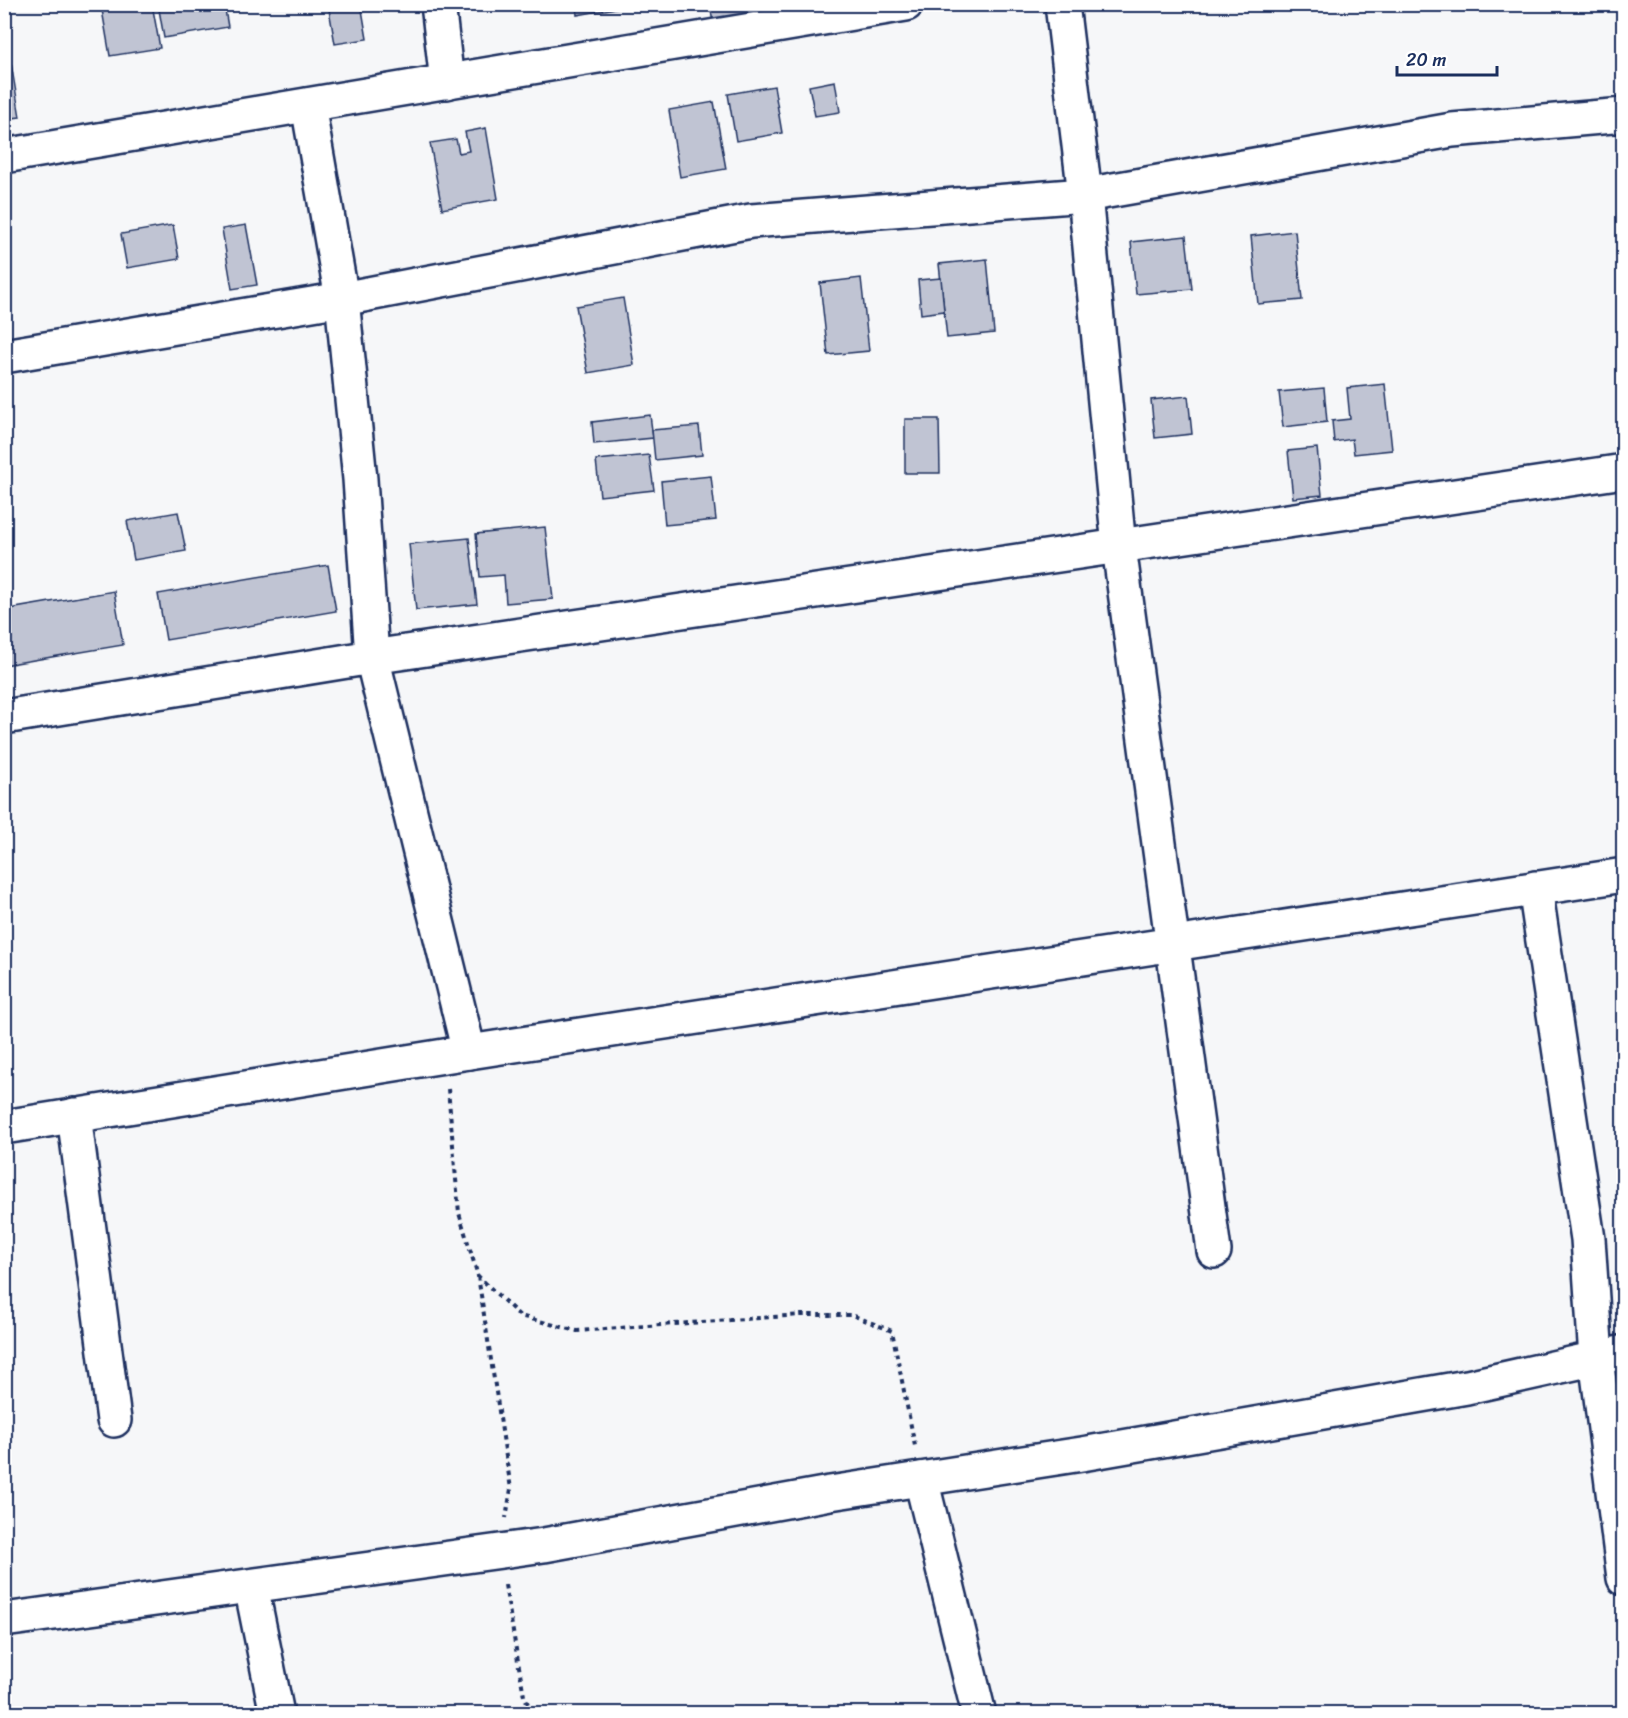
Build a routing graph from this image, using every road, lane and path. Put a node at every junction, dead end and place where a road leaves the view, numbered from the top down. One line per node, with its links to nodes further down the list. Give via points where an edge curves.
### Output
1 (438, 4): 4 (street)
2 (906, 4): 4 (street)
3 (1062, 4): 8 (street)
4 (447, 82): 5 (street)
5 (308, 105): 7 (street); 9 (street)
6 (1623, 115): 8 (street, via 1452,130)
7 (4, 156)
8 (1084, 195): 9 (street, via 751,221); 12 (street)
9 (342, 299): 10 (street); 13 (street)
10 (4, 356)
11 (1623, 471): 12 (street)
12 (1119, 547): 13 (street); 17 (street)
13 (372, 657): 14 (street); 18 (street)
14 (4, 717)
15 (1623, 875): 16 (street)
16 (1535, 888): 17 (street); 23 (street, via 1588,1239)
17 (1171, 944): 18 (street); 21 (street)
18 (457, 1054): 19 (street); 22 (path, via 459,1213)
19 (74, 1115): 20 (street); 24 (street)
20 (4, 1127)
21 (1214, 1251)
22 (478, 1276): 25 (path, via 520,1316 578,1331 801,1315 852,1315 892,1331); 26 (path, via 511,1490)
23 (1610, 1355): 25 (street, via 1467,1387); 27 (street)
24 (114, 1420)
25 (921, 1479): 26 (street); 32 (street)
26 (500, 1551): 28 (street); 31 (path, via 524,1696)
27 (1623, 1578)
28 (251, 1586): 29 (street); 30 (street)
29 (4, 1620)
30 (277, 1713)
31 (533, 1713)
32 (979, 1713)

